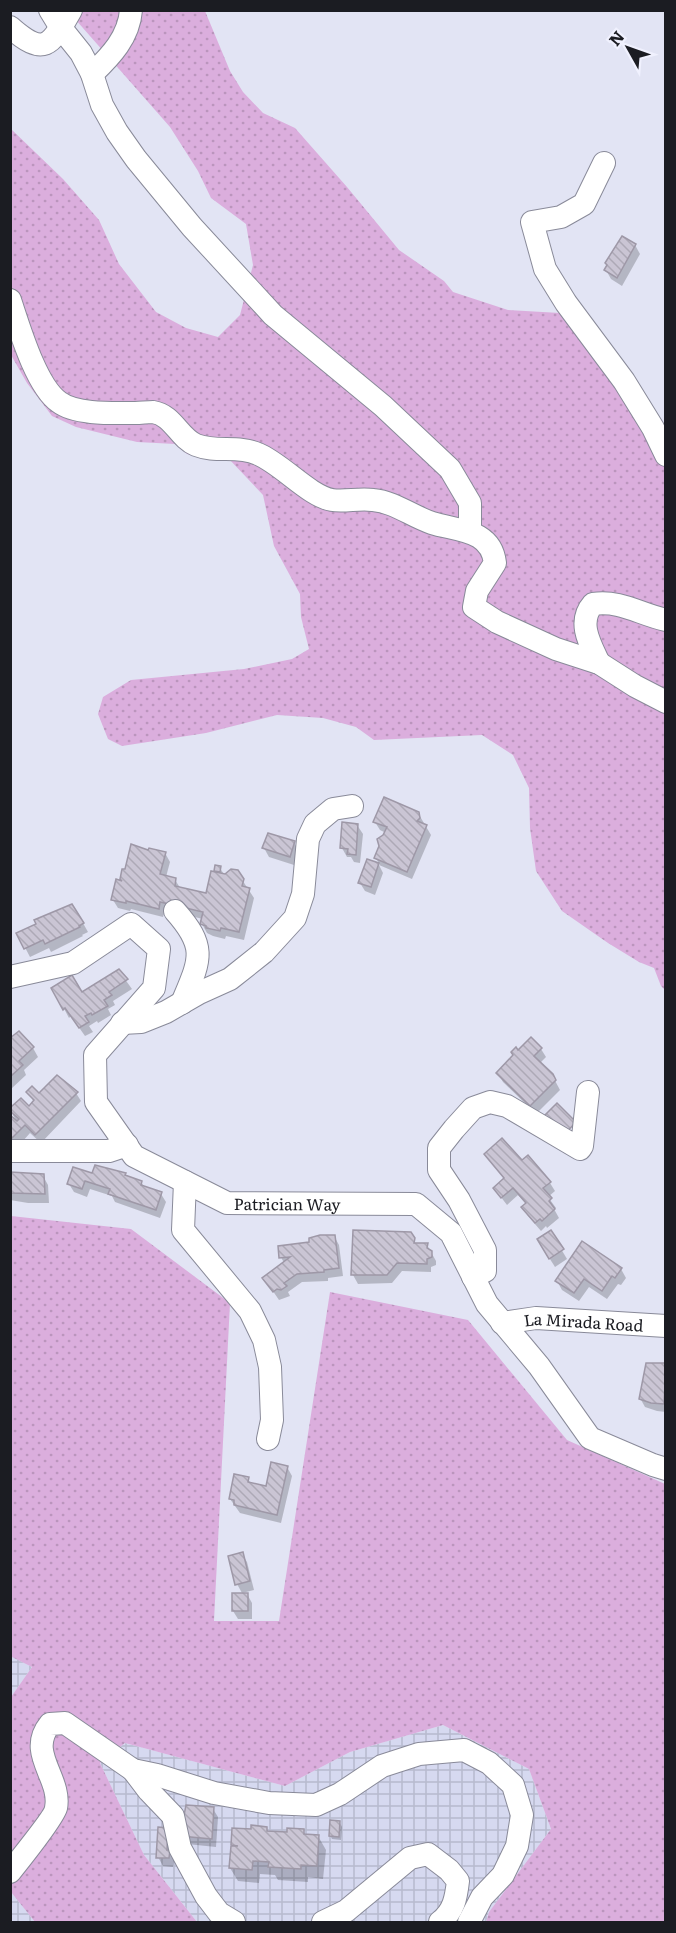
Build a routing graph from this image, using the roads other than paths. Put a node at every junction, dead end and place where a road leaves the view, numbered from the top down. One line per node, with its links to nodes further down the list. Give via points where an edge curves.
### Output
1 (131, 10): 4 (street, via 130,23 119,44)
2 (60, 16): 3 (street, via 52,41 41,46 27,42); 4 (street)
3 (10, 27)
4 (92, 74): 8 (street, via 102,105 117,132 192,227 273,315 375,399 450,469 470,503)
5 (604, 163): 7 (street, via 584,204 561,217 532,222 544,269 624,381)
6 (10, 300): 8 (street, via 31,358 59,403 106,413 154,412 196,445 239,448 258,454 326,498 392,503 433,523)
7 (666, 455)
8 (470, 531): 10 (street, via 494,552 495,563 477,591 474,607 546,644)
9 (666, 620): 10 (street, via 627,606 592,604 584,624)
10 (599, 663): 11 (street)
11 (666, 702)
12 (352, 806): 15 (street, via 333,809 315,824 308,839 303,894 295,918 264,952 230,979)
13 (175, 911): 15 (street, via 190,928 198,953)
14 (10, 977): 16 (street, Patrician Way, via 73,963 131,924 159,949 154,988)
15 (182, 1003): 16 (street, via 141,1022)
16 (123, 1023): 18 (street, Patrician Way, via 94,1055 96,1102)
17 (588, 1092): 21 (street, via 580,1149 524,1114 490,1102 473,1108 439,1149 439,1170 485,1250 484,1271)
18 (127, 1145): 19 (street, via 109,1151); 20 (street, Patrician Way, via 134,1156)
19 (10, 1151)
20 (185, 1182): 21 (street, Patrician Way, via 227,1203 416,1204 451,1233); 24 (street, via 183,1230 250,1311 264,1340 270,1367 272,1420)
21 (473, 1277): 22 (street, Patrician Way)
22 (502, 1323): 23 (street, La Mirada Road, via 536,1318); 25 (street, Patrician Way, via 539,1366 590,1438)
23 (666, 1326)
24 (268, 1439)
25 (666, 1469)
26 (133, 1770): 27 (street, via 65,1723 50,1724 41,1754 55,1786 57,1809); 28 (street, via 214,1793 269,1803 316,1805 382,1766 419,1754 464,1750 489,1763 513,1785 522,1815 517,1846 503,1875); 29 (street, via 173,1816 180,1848 206,1896 219,1913)
27 (10, 1872)
28 (455, 1921): 30 (street, via 458,1881 428,1854 410,1858 346,1911)
29 (234, 1923)
30 (323, 1923)

